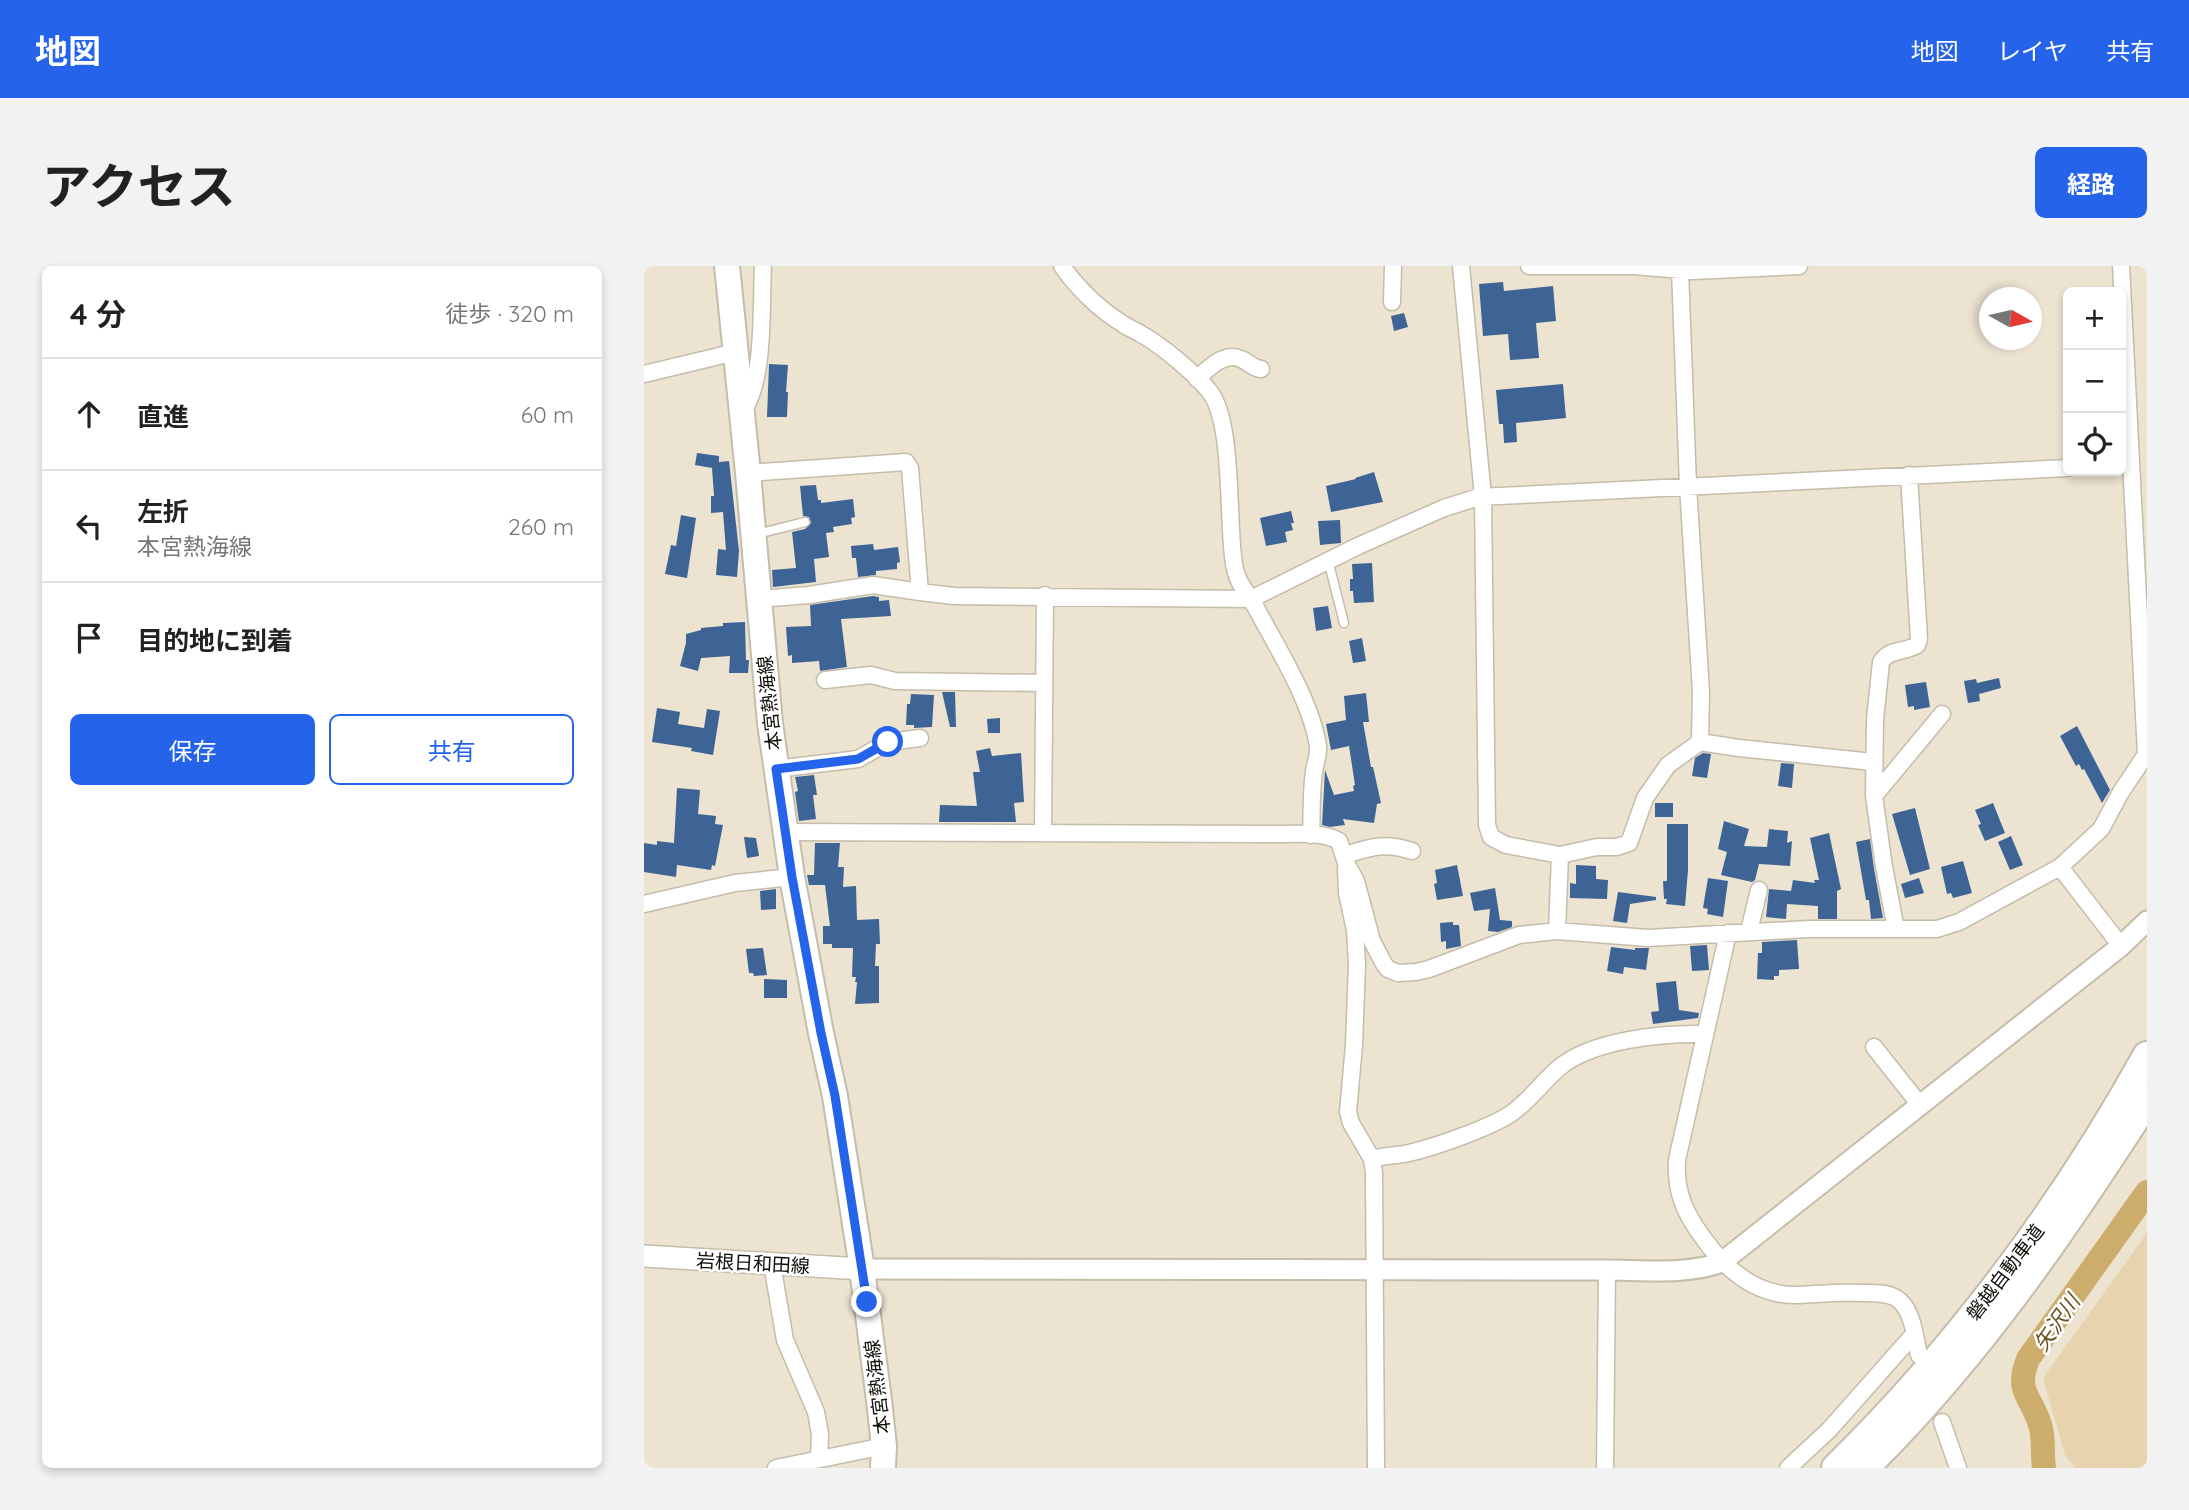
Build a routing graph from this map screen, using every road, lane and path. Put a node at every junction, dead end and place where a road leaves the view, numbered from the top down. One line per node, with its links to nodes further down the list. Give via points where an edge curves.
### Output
1 (727, 266): 12 (main road, 本宮熱海線)
2 (763, 266): 16 (street, via 759,354 749,401)
3 (1062, 266): 15 (street, via 1091,299 1164,350)
4 (1393, 266): 11 (street)
5 (1461, 266): 23 (street)
6 (1529, 266): 7 (street)
7 (1595, 266): 10 (street)
8 (1799, 266): 10 (street)
9 (2121, 266): 17 (street)
10 (1690, 269): 22 (street)
11 (1392, 302)
12 (736, 352): 14 (street); 16 (main road, 本宮熱海線)
13 (1261, 369): 15 (street, via 1230,356)
14 (644, 374)
15 (1197, 380): 30 (street, via 1217,406 1225,441 1234,566 1238,583)
16 (742, 411): 20 (main road, 本宮熱海線)
17 (2125, 413)
18 (2126, 466): 37 (street)
19 (2063, 468): 21 (street)
20 (748, 473): 25 (main road, 本宮熱海線); 27 (street, via 905,462 911,468)
21 (1909, 475): 22 (street); 38 (street, via 1919,639 1911,649 1889,652 1881,662)
22 (1688, 485): 23 (street); 36 (street)
23 (1483, 497): 26 (street, via 1444,508); 45 (street, via 1487,825 1497,842)
24 (805, 522): 25 (lane)
25 (754, 535): 29 (main road, 本宮熱海線)
26 (1328, 560): 30 (street); 31 (lane)
27 (920, 592): 28 (street); 29 (street, via 873,585)
28 (1045, 596): 30 (street); 33 (street)
29 (759, 599): 39 (main road, 本宮熱海線)
30 (1251, 599): 43 (street, via 1304,702 1318,746)
31 (1343, 623)
32 (825, 680): 33 (street, via 871,675 895,681)
33 (1044, 683): 42 (street)
34 (1942, 714): 40 (street)
35 (920, 738): 39 (street, via 888,742 858,759)
36 (1700, 742): 38 (street); 45 (street, via 1668,765 1645,798 1629,843)
37 (2147, 754): 47 (street, via 2101,829)
38 (1873, 762): 40 (street)
39 (776, 769): 41 (main road, 本宮熱海線)
40 (1874, 796): 52 (street)
41 (784, 832): 42 (street); 48 (main road, 本宮熱海線)
42 (1043, 833): 43 (street)
43 (1311, 835): 46 (street, via 1339,841)
44 (1412, 851): 46 (street, via 1373,846)
45 (1560, 855): 53 (street)
46 (1345, 859): 53 (street, via 1373,940 1393,972 1416,972 1519,935); 62 (street, via 1357,964 1348,1112)
47 (2060, 867): 52 (street, via 1947,927); 56 (street)
48 (792, 877): 50 (street, via 735,883); 66 (main road, 本宮熱海線, via 835,1096)
49 (1759, 890): 54 (street)
50 (644, 904)
51 (2147, 921): 56 (street)
52 (1896, 929): 54 (street)
53 (1557, 931): 55 (street, via 1648,938)
54 (1749, 931): 55 (street)
55 (1728, 933): 57 (street)
56 (2121, 946): 61 (street)
57 (1704, 1034): 62 (street, via 1635,1038 1579,1056 1561,1066 1511,1114 1419,1151); 64 (street, via 1677,1160 1677,1183 1690,1220)
58 (1874, 1047): 61 (street)
59 (2147, 1056): 78 (highway, 磐越自動車道, via 2028,1244 1934,1363)
60 (2147, 1100): 79 (highway, 磐越自動車道, via 2010,1300 1943,1383)
61 (1920, 1105): 64 (street)
62 (1372, 1159): 67 (street)
63 (644, 1256): 65 (main road, 岩根日和田線)
64 (1722, 1262): 68 (street, via 1691,1269); 69 (street, via 1733,1273 1771,1292 1893,1296 1905,1307)
65 (762, 1264): 66 (main road, 岩根日和田線); 73 (street, via 785,1340 816,1412)
66 (862, 1269): 67 (street); 72 (main road, 本宮熱海線)
67 (1375, 1270): 68 (street); 75 (street)
68 (1607, 1270): 76 (street)
69 (1914, 1334): 70 (street); 77 (street, via 1829,1430)
70 (1919, 1355)
71 (1942, 1422): 80 (street)
72 (883, 1457): 73 (street)
73 (819, 1459): 74 (street)
74 (776, 1468)
75 (1376, 1468)
76 (1605, 1468)
77 (1788, 1468)
78 (1836, 1468)
79 (1864, 1468)
80 (1958, 1468)

